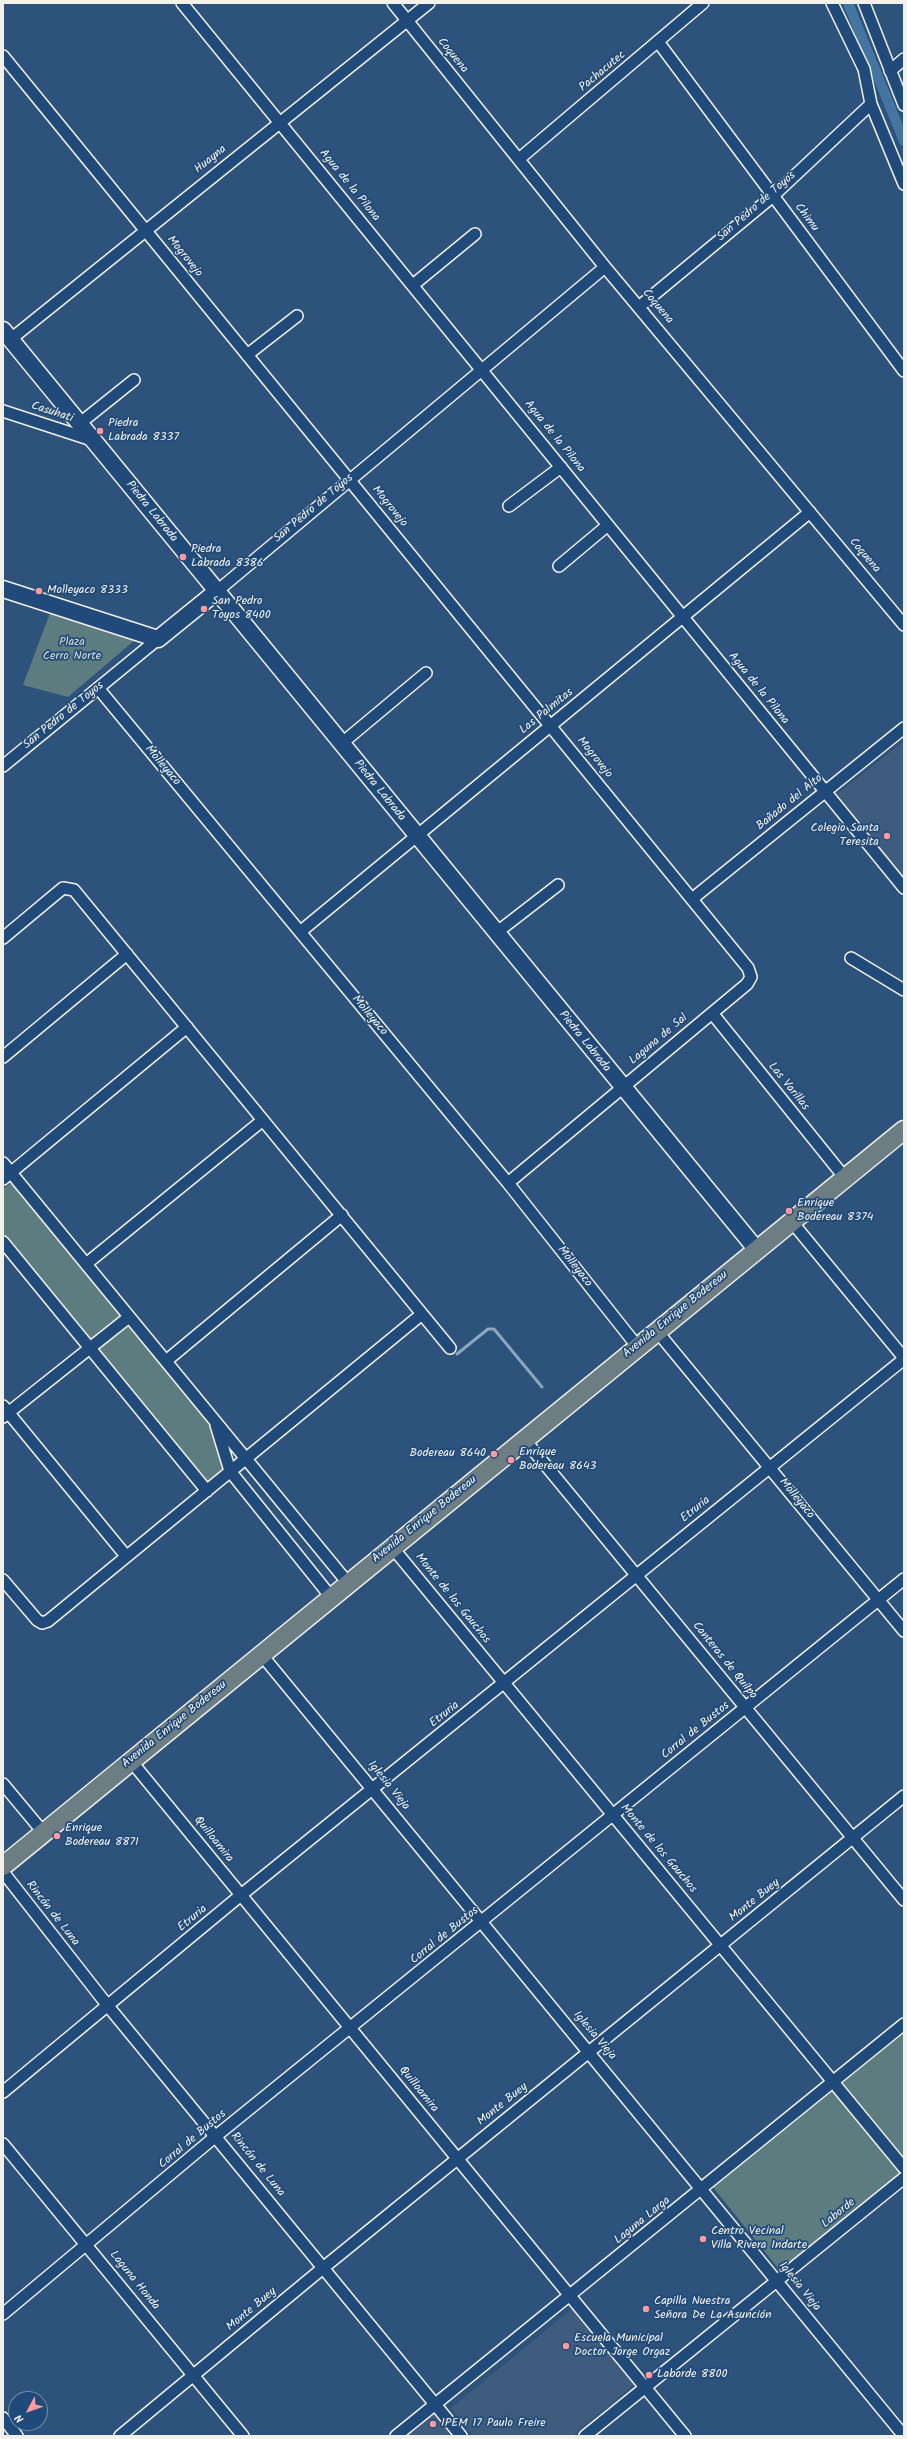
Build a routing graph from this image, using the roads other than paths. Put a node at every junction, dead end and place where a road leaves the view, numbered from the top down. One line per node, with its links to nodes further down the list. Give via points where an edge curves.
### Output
1 (182, 3): 14 (street, Agua de la Pilona)
2 (392, 3): 7 (street, Coquena)
3 (429, 3): 7 (street, Huayna)
4 (703, 3): 8 (street, Pachacutec)
5 (832, 3): 12 (street, via 864,69)
6 (864, 3): 11 (street)
7 (407, 21): 14 (street, Huayna); 15 (street, Coquena)
8 (659, 43): 15 (street, Pachacutec); 17 (street, Chimu)
9 (3, 56): 18 (street, Mogrovejo)
10 (904, 59): 11 (street)
11 (890, 71): 13 (street)
12 (872, 104): 16 (street); 17 (street, San Pedro de Toyos)
13 (904, 105)
14 (281, 122): 18 (street, Huayna); 21 (street, Agua de la Pilona)
15 (519, 159): 20 (street, Coquena)
16 (904, 184)
17 (773, 196): 22 (street, San Pedro de Toyos); 27 (street, Chimu)
18 (145, 230): 24 (street, Huayna); 25 (street, Mogrovejo)
19 (475, 234): 21 (street)
20 (605, 267): 22 (street, Coquena); 26 (street, San Pedro de Toyos)
21 (413, 285): 26 (street, Agua de la Pilona)
22 (640, 306): 35 (street, Coquena)
23 (297, 316): 25 (street)
24 (7, 335): 30 (main road, Piedra Labrada)
25 (247, 355): 33 (street, Mogrovejo)
26 (482, 370): 32 (street, Agua de la Pilona); 33 (street, San Pedro de Toyos)
27 (904, 371)
28 (134, 380): 30 (street)
29 (3, 411): 31 (street, Casuhati)
30 (79, 424): 31 (main road, Piedra Labrada)
31 (92, 440): 39 (main road, Piedra Labrada)
32 (561, 467): 34 (street); 36 (street, Agua de la Pilona)
33 (348, 479): 39 (street, San Pedro de Toyos); 45 (street, Mogrovejo)
34 (509, 506)
35 (810, 512): 40 (street, Las Palmitas); 41 (street, Coquena)
36 (608, 525): 37 (street); 40 (street, Agua de la Pilona)
37 (559, 566)
38 (3, 589): 42 (main road)
39 (216, 592): 42 (main road, San Pedro de Toyos); 47 (main road, Piedra Labrada)
40 (683, 617): 45 (street, Las Palmitas); 49 (street, Agua de la Pilona)
41 (904, 625)
42 (158, 639): 44 (street, San Pedro de Toyos)
43 (426, 673): 47 (street)
44 (98, 688): 48 (street, San Pedro de Toyos); 54 (street, Molleyaco)
45 (550, 726): 50 (street, Las Palmitas); 53 (street, Mogrovejo)
46 (904, 728): 49 (street, Bañado del Alto)
47 (341, 744): 50 (main road, Piedra Labrada)
48 (3, 766)
49 (825, 792): 52 (street, Agua de la Pilona); 53 (street, Bañado del Alto)
50 (416, 836): 54 (street, Las Palmitas); 55 (main road, Piedra Labrada)
51 (558, 884): 55 (street)
52 (904, 888)
53 (692, 899): 59 (street, Mogrovejo, via 748,968)
54 (300, 932): 70 (street, Molleyaco)
55 (496, 933): 64 (main road, Piedra Labrada)
56 (3, 938): 57 (street, via 68,884)
57 (127, 954): 62 (street); 63 (street)
58 (851, 958): 60 (street)
59 (751, 977): 61 (street, Laguna de Sal, via 747,984)
60 (904, 990)
61 (712, 1013): 64 (street, Laguna de Sal); 69 (street, Las Varillas)
62 (187, 1027): 65 (street); 68 (street)
63 (3, 1057)
64 (622, 1088): 70 (street, Laguna de Sal); 74 (main road, Piedra Labrada)
65 (263, 1120): 71 (street); 75 (street)
66 (904, 1130): 69 (main road, Avenida Enrique Bodereau)
67 (3, 1163): 68 (street)
68 (7, 1175): 75 (street)
69 (845, 1178): 72 (main road, Avenida Enrique Bodereau)
70 (508, 1183): 79 (street, Molleyaco)
71 (342, 1215): 76 (street); 83 (street)
72 (792, 1222): 74 (main road, Avenida Enrique Bodereau); 82 (street)
73 (3, 1242): 80 (street)
74 (757, 1250): 78 (main road, Avenida Enrique Bodereau)
75 (86, 1264): 77 (street)
76 (422, 1314): 81 (street); 87 (street)
77 (130, 1317): 80 (street); 83 (street)
78 (656, 1330): 79 (main road, Avenida Enrique Bodereau); 88 (street, Molleyaco)
79 (637, 1346): 86 (main road, Avenida Enrique Bodereau)
80 (91, 1347): 84 (street); 90 (street)
81 (450, 1348)
82 (904, 1358): 88 (street, Etruria)
83 (166, 1361): 85 (street)
84 (5, 1412): 92 (street)
85 (215, 1421): 87 (street); 89 (street)
86 (524, 1439): 91 (main road, Avenida Enrique Bodereau); 93 (street, Canteras de Quilpo)
87 (246, 1458): 89 (street); 96 (street)
88 (770, 1467): 93 (street, Etruria); 98 (street, Molleyaco)
89 (230, 1471): 90 (street); 97 (street)
90 (207, 1490): 92 (street)
91 (392, 1547): 96 (main road, Avenida Enrique Bodereau); 101 (street, Monte de los Gauchos)
92 (126, 1556): 95 (street, via 45,1623 35,1618)
93 (637, 1575): 101 (street, Etruria); 102 (street, Canteras de Quilpo)
94 (904, 1579): 98 (street, Corral de Bustos)
95 (3, 1580)
96 (348, 1583): 97 (main road, Avenida Enrique Bodereau)
97 (331, 1597): 100 (main road, Avenida Enrique Bodereau)
98 (879, 1600): 99 (street, Molleyaco); 102 (street, Corral de Bustos)
99 (904, 1631)
100 (261, 1654): 103 (main road, Avenida Enrique Bodereau); 105 (street, Iglesia Vieja)
101 (505, 1684): 105 (street, Etruria); 107 (street, Monte de los Gauchos)
102 (745, 1707): 107 (street, Corral de Bustos); 109 (street, Canteras de Quilpo)
103 (131, 1761): 108 (main road, Avenida Enrique Bodereau); 112 (street, Quilloamira)
104 (3, 1784): 108 (street)
105 (374, 1789): 112 (street, Etruria); 114 (street, Iglesia Vieja)
106 (904, 1796): 109 (street, Monte Buey)
107 (612, 1815): 114 (street, Corral de Bustos); 115 (street, Monte de los Gauchos)
108 (43, 1832): 110 (main road, Avenida Enrique Bodereau)
109 (854, 1838): 113 (street, Canteras de Quilpo); 115 (street, Monte Buey)
110 (3, 1866)
111 (3, 1872): 116 (street, Rincón de Luna)
112 (241, 1895): 116 (street, Etruria); 118 (street, Quilloamira)
113 (904, 1900)
114 (482, 1922): 118 (street, Corral de Bustos); 119 (street, Iglesia Vieja)
115 (720, 1946): 119 (street, Monte Buey); 120 (street, Monte de los Gauchos)
116 (108, 2006): 121 (street, Etruria); 122 (street, Rincón de Luna)
117 (904, 2024): 120 (street, Laguna Larga)
118 (351, 2029): 122 (street, Corral de Bustos); 124 (street, Quilloamira)
119 (590, 2052): 124 (street, Monte Buey); 127 (street, Iglesia Vieja)
120 (833, 2083): 125 (street, Monte de los Gauchos); 127 (street, Laguna Larga)
121 (3, 2092)
122 (216, 2136): 128 (street, Corral de Bustos); 129 (street, Rincón de Luna)
123 (3, 2144): 128 (street, Laguna Honda)
124 (458, 2159): 129 (street, Monte Buey); 131 (street, Quilloamira)
125 (904, 2168)
126 (904, 2178): 130 (street, Laborde)
127 (702, 2189): 130 (street, Iglesia Vieja); 131 (street, Laguna Larga)
128 (87, 2245): 132 (street, Corral de Bustos); 133 (street, Laguna Honda)
129 (323, 2268): 133 (street, Monte Buey); 135 (street, Rincón de Luna)
130 (777, 2281): 134 (street, Laborde); 144 (street, Iglesia Vieja)
131 (571, 2296): 134 (street, Quilloamira); 135 (street, Laguna Larga)
132 (3, 2314)
133 (194, 2375): 138 (street, Monte Buey); 139 (street, Laguna Honda)
134 (646, 2388): 142 (street, Laborde); 143 (street, Quilloamira)
135 (435, 2404): 140 (street, Laguna Larga); 141 (street, Rincón de Luna)
136 (3, 2418): 137 (street)
137 (17, 2436)
138 (120, 2436)
139 (243, 2436)
140 (396, 2436)
141 (461, 2436)
142 (585, 2436)
143 (685, 2436)
144 (904, 2436)

